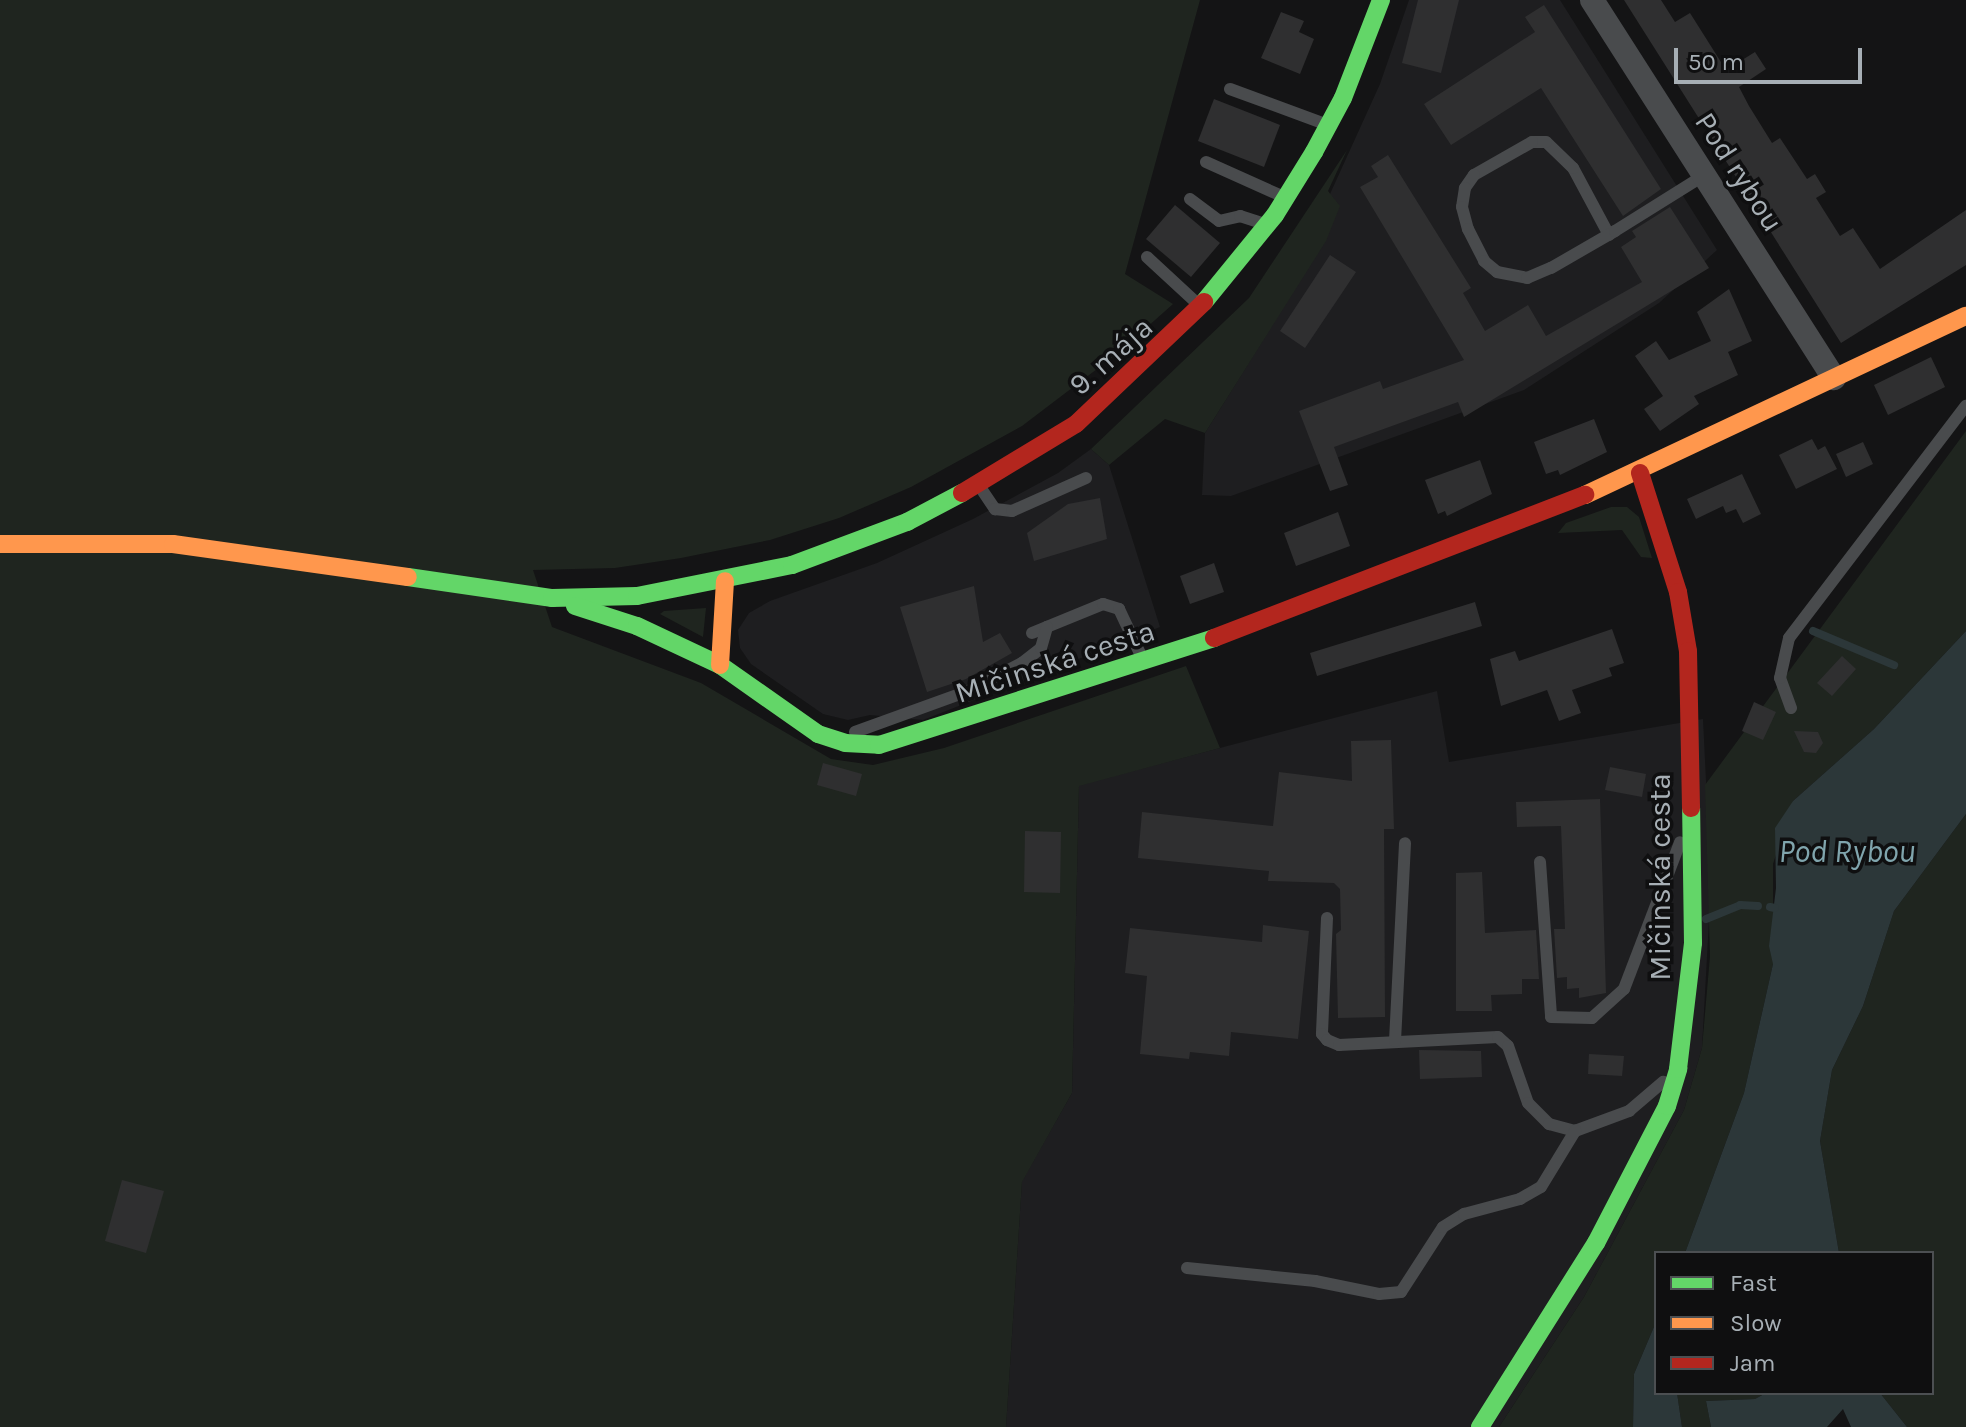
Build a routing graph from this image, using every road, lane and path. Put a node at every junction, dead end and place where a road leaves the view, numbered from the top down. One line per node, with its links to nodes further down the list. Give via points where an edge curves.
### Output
1 (1381, 0): 4 (street, 9. mája)
2 (1592, 0): 6 (street, Pod rybou)
3 (1230, 89): 4 (lane)
4 (1328, 126): 7 (street, 9. mája)
5 (1206, 162): 7 (lane)
6 (1703, 176): 10 (lane); 14 (street, Pod rybou)
7 (1285, 198): 9 (street, 9. mája)
8 (1190, 199): 9 (lane, via 1219,221 1240,216)
9 (1268, 224): 12 (street, 9. mája)
10 (1609, 235): 10 (lane, via 1551,268 1513,278 1484,261 1462,207 1465,188 1486,168 1532,142 1546,142 1573,168)
11 (1147, 257): 12 (lane)
12 (1202, 308): 18 (street, 9. mája, via 1076,424)
13 (1966, 316): 14 (street, Mičinská cesta)
14 (1834, 378): 16 (street, Mičinská cesta)
15 (1966, 406): 26 (lane, via 1789,638 1780,678)
16 (1640, 473): 24 (street, Mičinská cesta, via 1262,613); 28 (street, Mičinská cesta, via 1678,592 1688,651)
17 (1086, 478): 18 (lane, via 1012,511 995,509)
18 (979, 485): 20 (street, 9. mája, via 907,522 792,565)
19 (0, 544): 21 (street, via 173,544)
20 (725, 581): 21 (street, 9. mája, via 637,596); 25 (street)
21 (552, 598): 25 (street, Mičinská cesta, via 637,626)
22 (1047, 627): 23 (lane); 24 (lane, via 1103,604 1119,609); 27 (lane, via 1041,648 1022,663 968,691)
23 (1032, 633)
24 (1144, 664): 27 (street, Mičinská cesta, via 879,745)
25 (720, 665): 27 (street, Mičinská cesta, via 791,719)
26 (1791, 708)
27 (833, 739)
28 (1689, 820): 30 (lane, via 1624,989 1592,1018 1551,1017); 33 (street, Mičinská cesta, via 1693,943)
29 (1405, 843): 32 (lane)
30 (1540, 862)
31 (1327, 918): 32 (lane, via 1322,1034 1339,1045)
32 (1395, 1041): 34 (lane, via 1498,1037 1511,1054 1528,1103 1549,1124)
33 (1678, 1069): 34 (lane, via 1629,1111); 36 (street, Mičinská cesta, via 1667,1106 1596,1243)
34 (1575, 1131): 35 (lane, via 1541,1187 1520,1199 1464,1214 1443,1227 1401,1292 1379,1294 1315,1281)
35 (1187, 1268)
36 (1480, 1427)

